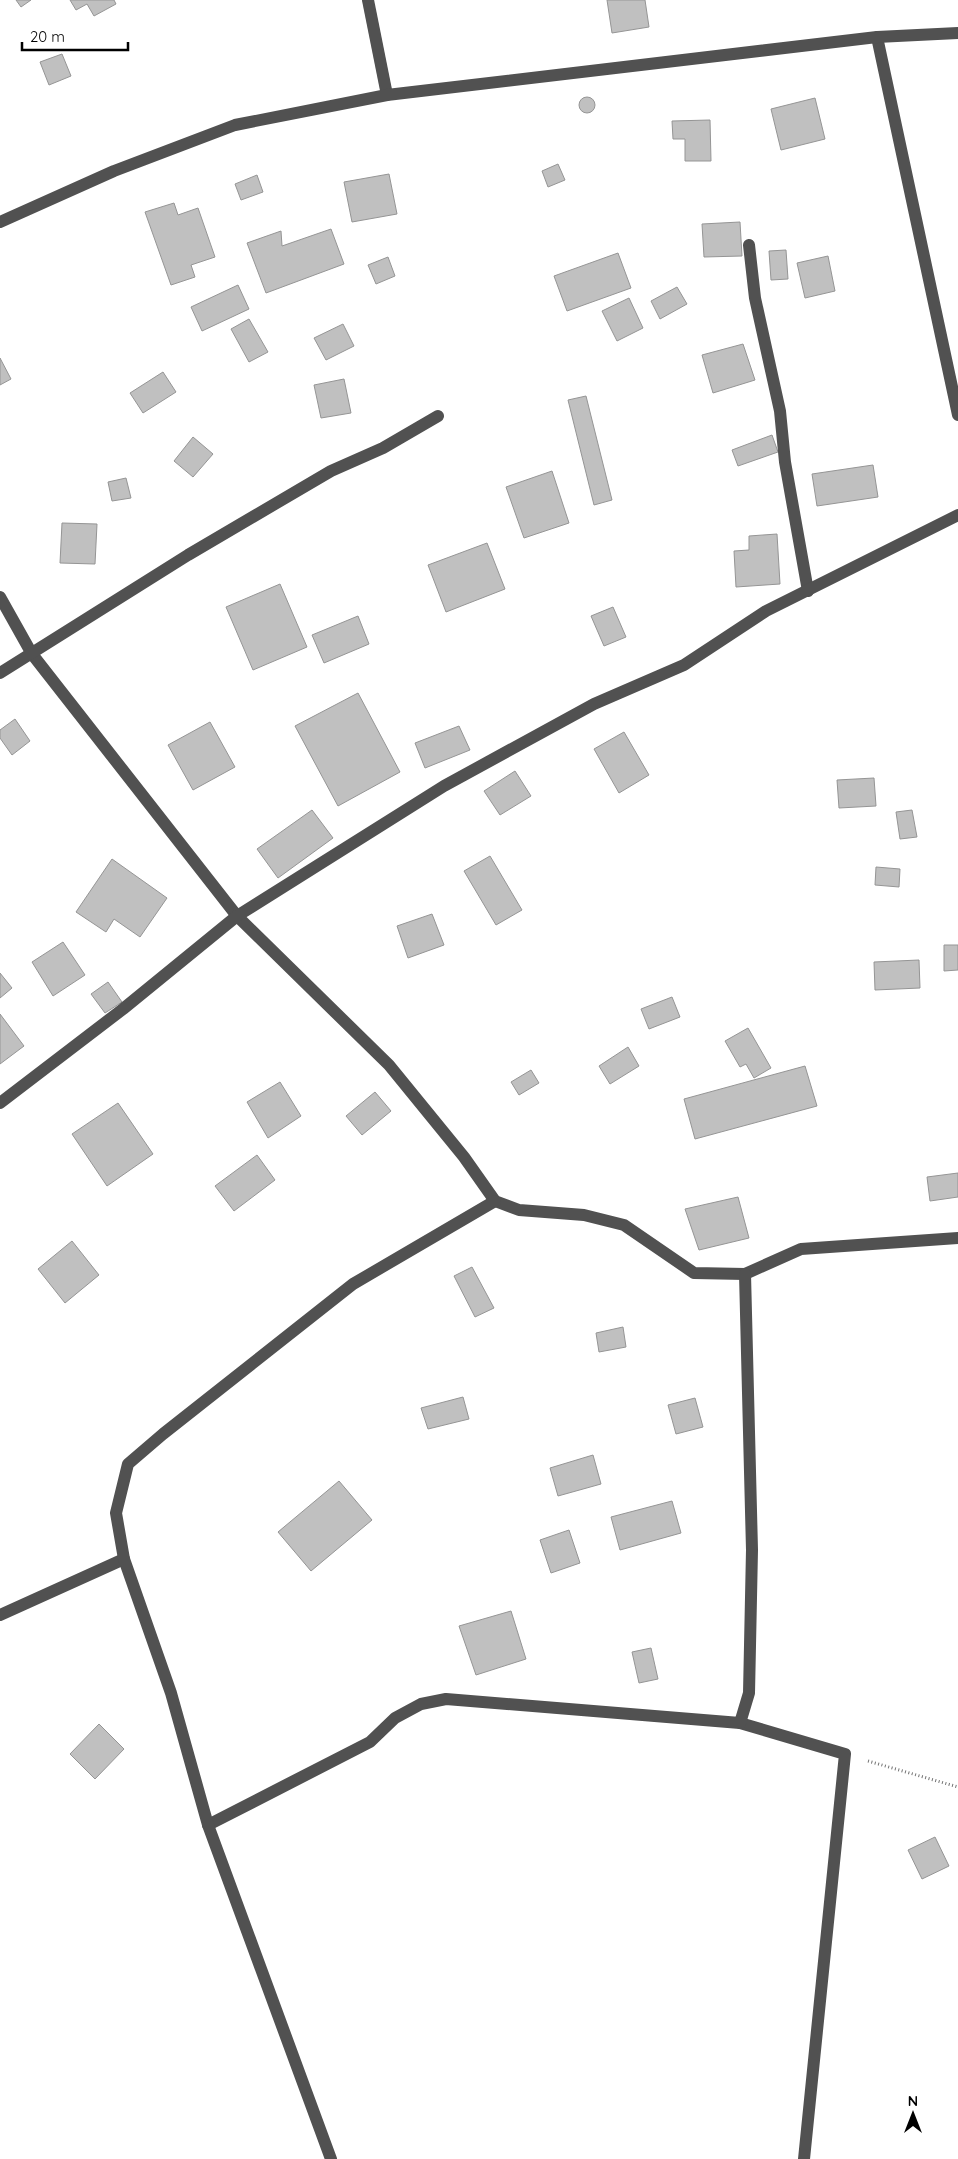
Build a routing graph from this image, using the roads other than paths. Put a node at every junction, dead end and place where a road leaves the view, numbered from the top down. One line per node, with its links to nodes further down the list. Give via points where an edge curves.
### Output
1 (368, 0): 4 (street)
2 (958, 33): 3 (street)
3 (877, 37): 4 (street); 7 (street)
4 (387, 95): 5 (street, via 235,125 114,171)
5 (0, 222)
6 (749, 245): 10 (street, via 755,298 780,411 785,462)
7 (958, 415)
8 (438, 416): 12 (street, via 383,448 332,471 205,545)
9 (958, 516): 10 (street)
10 (808, 591): 14 (street, via 766,610 684,665 594,704 444,786)
11 (0, 597): 12 (street)
12 (32, 654): 13 (street); 14 (street)
13 (0, 673)
14 (237, 916): 15 (street); 16 (street, via 389,1065 464,1157)
15 (0, 1103)
16 (495, 1201): 18 (street, via 519,1210 584,1215 624,1225 694,1273); 19 (street, via 353,1284 128,1464 116,1513)
17 (958, 1238): 18 (street, via 801,1249)
18 (745, 1274): 21 (street, via 752,1550 749,1693)
19 (124, 1559): 20 (street); 22 (street, via 171,1693)
20 (0, 1615)
21 (740, 1723): 22 (street, via 446,1698 421,1704 395,1718 370,1742); 24 (street, via 845,1754)
22 (208, 1825): 23 (street)
23 (331, 2159)
24 (804, 2159)

